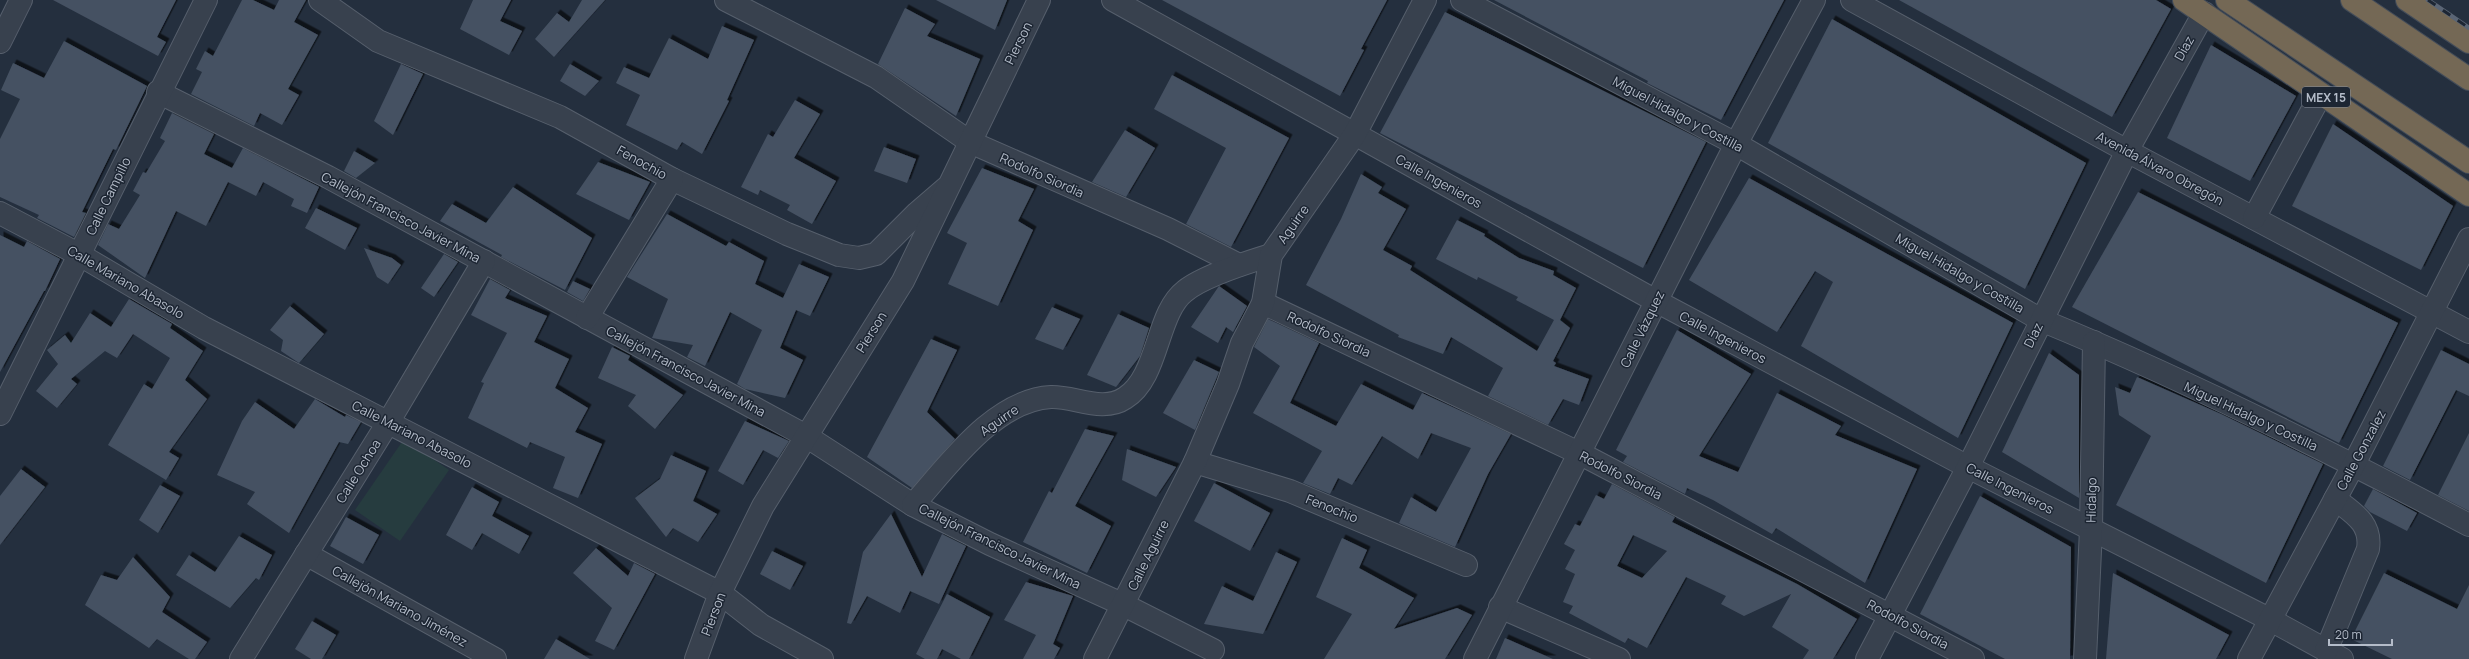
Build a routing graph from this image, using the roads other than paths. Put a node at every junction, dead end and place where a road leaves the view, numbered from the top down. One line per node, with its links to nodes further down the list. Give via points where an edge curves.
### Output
1 (20, 0): 17 (street)
2 (206, 0): 21 (street, Calle Campillo)
3 (320, 0): 28 (street, Fenochio, via 378,41 560,117)
4 (726, 0): 24 (street, Rodolfo Siordia, via 876,77)
5 (1039, 0): 24 (street, Pierson)
6 (1113, 0): 23 (street, Calle Ingenieros)
7 (1424, 0): 23 (street, Aguirre)
8 (1462, 0): 25 (street, Miguel Hidalgo y Costilla)
9 (1814, 0): 25 (street, Calle Vázquez)
10 (1852, 0): 26 (street, Avenida Álvaro Obregón)
11 (2184, 0): 16 (highway, MEX 15)
12 (2228, 0): 27 (highway)
13 (2352, 0): 20 (highway)
14 (2378, 0): 19 (highway)
15 (2407, 0): 18 (highway)
16 (2204, 14): 22 (highway, MEX 15); 26 (street, Díaz)
17 (0, 42)
18 (2469, 42)
19 (2469, 63)
20 (2469, 79)
21 (158, 92): 34 (street, Calle Campillo); 36 (street, Callejón Francisco Javier Mina, via 328,177)
22 (2321, 94): 30 (highway, MEX 15); 32 (street)
23 (1355, 134): 35 (street, Aguirre); 38 (street, Calle Ingenieros)
24 (970, 142): 29 (street, Pierson); 37 (street, Rodolfo Siordia, via 1168,229)
25 (1736, 144): 38 (street, Calle Vázquez); 42 (street, Miguel Hidalgo y Costilla)
26 (2127, 151): 32 (street, Avenida Álvaro Obregón); 42 (street, Díaz)
27 (2469, 162)
28 (672, 179): 29 (street, Fenochio, via 817,247 839,255 859,258 876,254 917,212); 41 (street)
29 (953, 182): 47 (street, Pierson, via 903,281)
30 (2469, 195)
31 (0, 213): 34 (street, Calle Mariano Abasolo)
32 (2254, 218): 40 (street, Avenida Álvaro Obregón)
33 (2469, 239): 40 (street, Calle Gonzalez)
34 (80, 255): 45 (street, Calle Campillo); 46 (street, Calle Mariano Abasolo, via 204,328)
35 (1271, 255): 37 (street); 39 (street, Aguirre)
36 (484, 262): 41 (street, Callejón Francisco Javier Mina); 46 (street, Calle Ochoa)
37 (1239, 265): 53 (street, Aguirre, via 1191,287 1177,299 1150,364 1134,391 1125,399 1115,403 1093,404 1052,397 1030,400 1009,410 970,442)
38 (1656, 301): 48 (street, Calle Vázquez); 51 (street, Calle Ingenieros)
39 (1263, 303): 48 (street, Rodolfo Siordia); 49 (street, Aguirre, via 1242,343 1228,384)
40 (2433, 312): 43 (street, Avenida Álvaro Obregón); 50 (street, Calle Gonzalez)
41 (588, 318): 47 (street, Callejón Francisco Javier Mina)
42 (2041, 320): 44 (street, Miguel Hidalgo y Costilla); 51 (street, Díaz)
43 (2469, 332)
44 (2094, 342): 50 (street, Miguel Hidalgo y Costilla); 55 (street, Hidalgo)
45 (0, 414)
46 (390, 421): 56 (street, Calle Ochoa); 58 (street, Calle Mariano Abasolo)
47 (806, 436): 53 (street, Callejón Francisco Javier Mina); 58 (street, Pierson, via 763,506)
48 (1581, 454): 60 (street, Calle Vázquez); 61 (street, Rodolfo Siordia)
49 (1195, 462): 57 (street, Fenochio, via 1290,491); 59 (street, Calle Aguirre)
50 (2354, 464): 52 (street, Calle Gonzalez); 54 (street, Miguel Hidalgo y Costilla)
51 (1968, 467): 55 (street, Calle Ingenieros); 61 (street, Díaz)
52 (2335, 500): 62 (street, Calle Gonzalez); 65 (street, via 2361,519 2370,540)
53 (913, 505): 59 (street, Callejón Francisco Javier Mina, via 990,544)
54 (2469, 525)
55 (2091, 529): 62 (street, Calle Ingenieros); 74 (street, Hidalgo)
56 (306, 554): 66 (street, Calle Ochoa); 67 (street, Callejón Mariano Jiménez)
57 (1466, 565)
58 (720, 593): 68 (street, Pierson); 69 (street, Calle Mariano Abasolo, via 760,625)
59 (1124, 605): 63 (street, Callejón Francisco Javier Mina); 64 (street, Calle Aguirre)
60 (1500, 607): 70 (street, Calle Vázquez); 71 (street)
61 (1892, 615): 72 (street, Díaz); 73 (street, Rodolfo Siordia)
62 (2269, 619): 65 (street, Calle Ingenieros); 75 (street, Calle Gonzalez)
63 (1213, 650)
64 (1095, 655)
65 (2334, 655)
66 (241, 659)
67 (495, 659)
68 (696, 659)
69 (822, 659)
70 (1475, 659)
71 (1619, 659)
72 (1867, 659)
73 (1974, 659)
74 (2085, 659)
75 (2249, 659)

